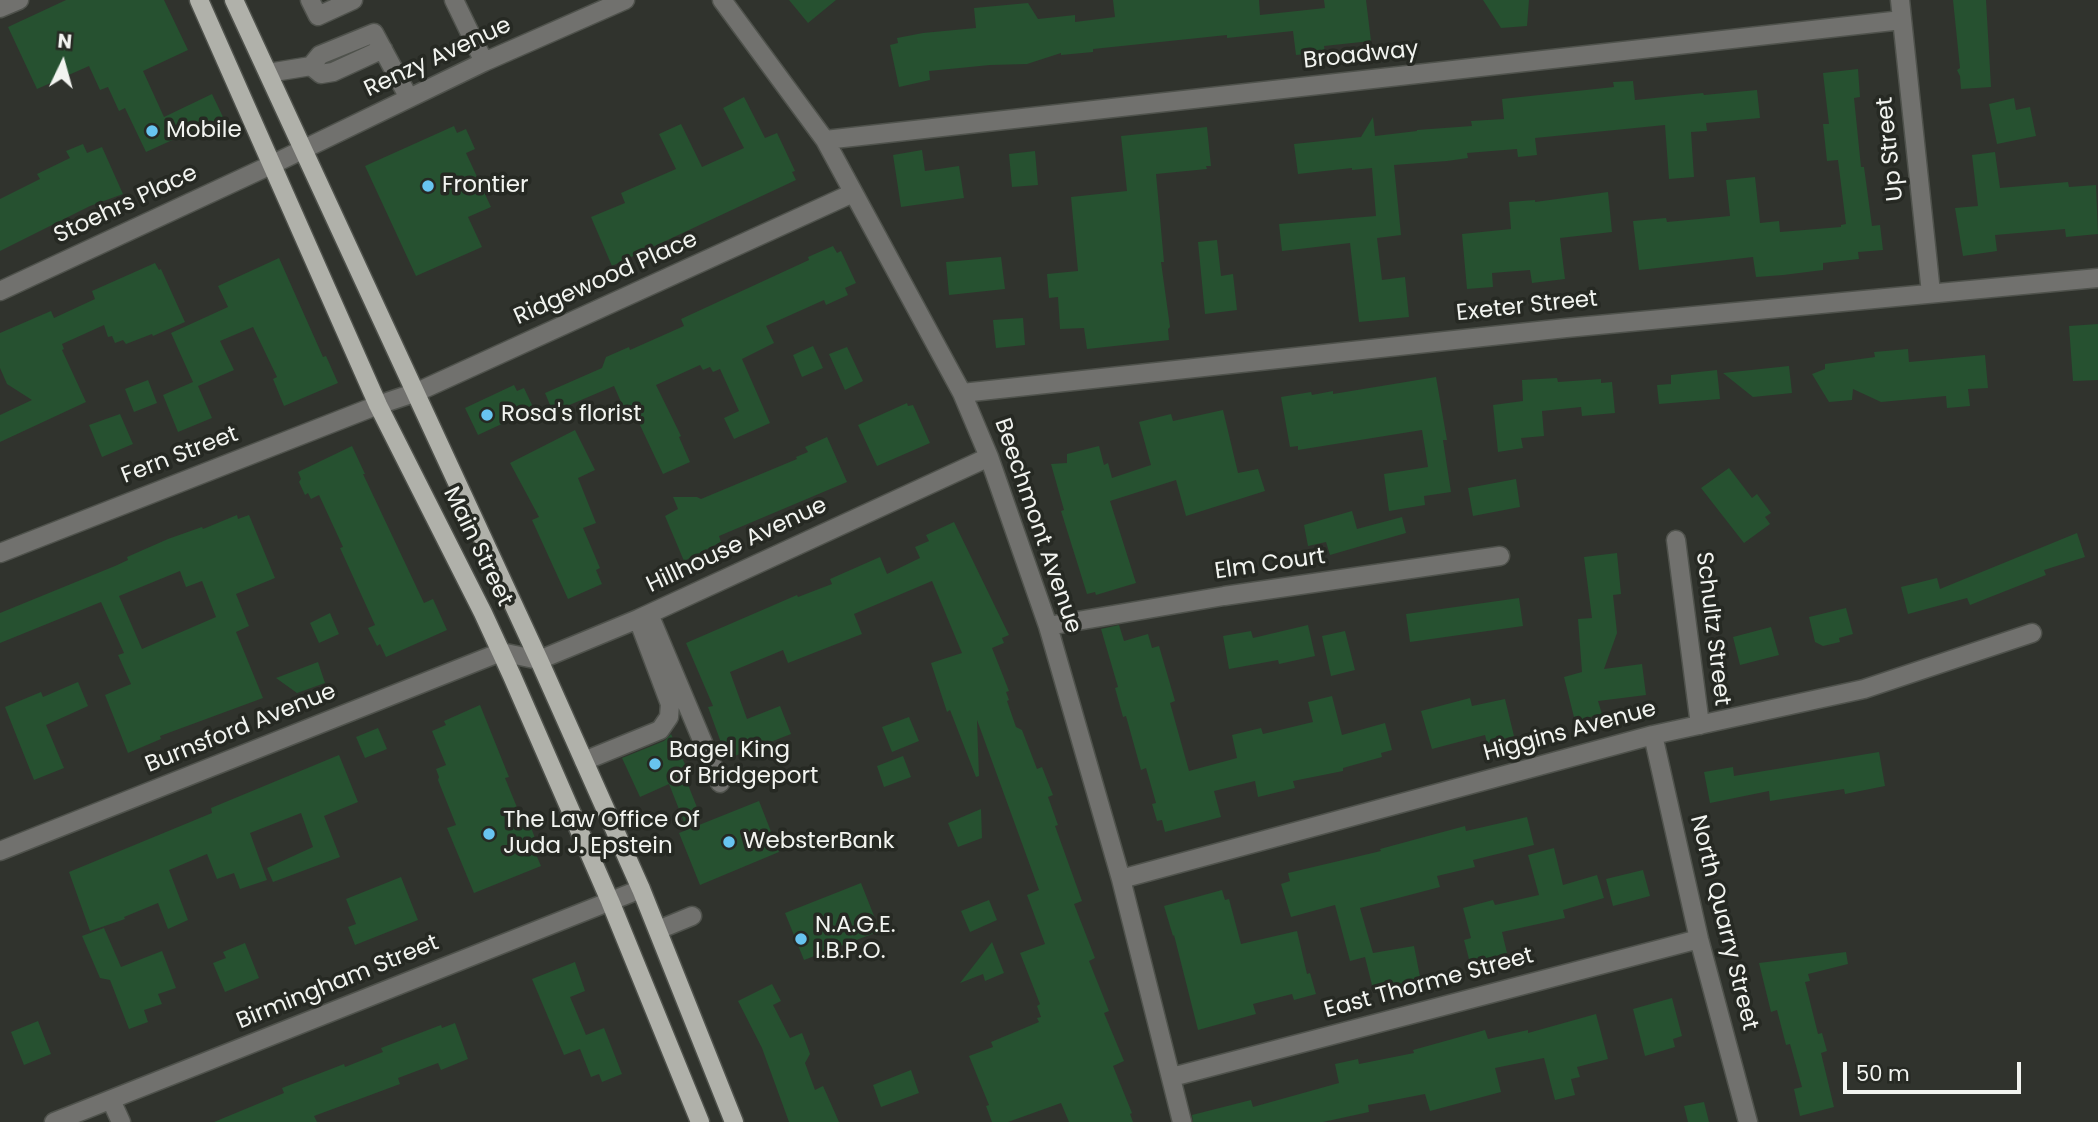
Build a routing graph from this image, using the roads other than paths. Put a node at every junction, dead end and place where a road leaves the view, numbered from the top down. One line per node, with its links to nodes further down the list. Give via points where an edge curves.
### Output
1 (19, 0): 10 (street)
2 (199, 0): 17 (main road, Main Street)
3 (234, 0): 13 (main road, Main Street)
4 (310, 0): 5 (street, via 318,16)
5 (353, 0)
6 (454, 0): 12 (street)
7 (625, 0): 12 (street, Renzy Avenue)
8 (722, 0): 15 (street, Beechmont Avenue)
9 (1900, 0): 11 (street, Up Street)
10 (0, 8)
11 (1902, 20): 15 (street, Broadway); 21 (street, Up Street)
12 (484, 62): 14 (street, Renzy Avenue)
13 (268, 73): 14 (street, via 311,66 320,55 374,33); 16 (main road, Main Street)
14 (409, 98): 16 (street, Renzy Avenue)
15 (825, 140): 18 (street, Beechmont Avenue)
16 (304, 150): 17 (street, Renzy Avenue); 22 (main road, Main Street)
17 (273, 164): 20 (street, Stoehrs Place); 24 (main road, Main Street)
18 (853, 193): 22 (street, Ridgewood Place); 23 (street, Beechmont Avenue)
19 (2098, 278): 21 (street, Exeter Street)
20 (0, 291)
21 (1931, 293): 23 (street, Exeter Street)
22 (417, 392): 24 (street, Ridgewood Place); 33 (main road, Main Street)
23 (962, 393): 25 (street, Beechmont Avenue)
24 (378, 405): 27 (street, Fern Street); 32 (main road, Main Street)
25 (989, 457): 29 (street, Hillhouse Avenue); 30 (street, Beechmont Avenue)
26 (1676, 540): 34 (street, Schultz Street)
27 (0, 553)
28 (1500, 556): 30 (street, Elm Court)
29 (644, 616): 33 (street, Hillhouse Avenue); 36 (street, via 670,704 669,717 660,730); 37 (street)
30 (1048, 626): 39 (street, Beechmont Avenue)
31 (2032, 633): 34 (street, Higgins Avenue, via 1864,689)
32 (501, 652): 33 (street); 38 (street, Burnsford Avenue); 41 (main road, Main Street)
33 (539, 660): 36 (main road, Main Street)
34 (1700, 724): 35 (street, Higgins Avenue)
35 (1653, 735): 39 (street, Higgins Avenue); 44 (street, North Quarry Street)
36 (584, 761): 40 (main road, Main Street)
37 (720, 783)
38 (0, 851)
39 (1121, 878): 45 (street, Beechmont Avenue)
40 (641, 889): 41 (street, Birmingham Street); 43 (main road, Main Street)
41 (610, 901): 46 (street, Birmingham Street); 49 (main road, Main Street)
42 (692, 916): 43 (street)
43 (657, 930): 50 (main road, Main Street)
44 (1699, 939): 45 (street, East Thorme Street); 52 (street, North Quarry Street)
45 (1172, 1076): 51 (street, Beechmont Avenue)
46 (111, 1100): 47 (street, Birmingham Street); 48 (street)
47 (54, 1122)
48 (121, 1122)
49 (700, 1122)
50 (734, 1122)
51 (1182, 1122)
52 (1748, 1122)

